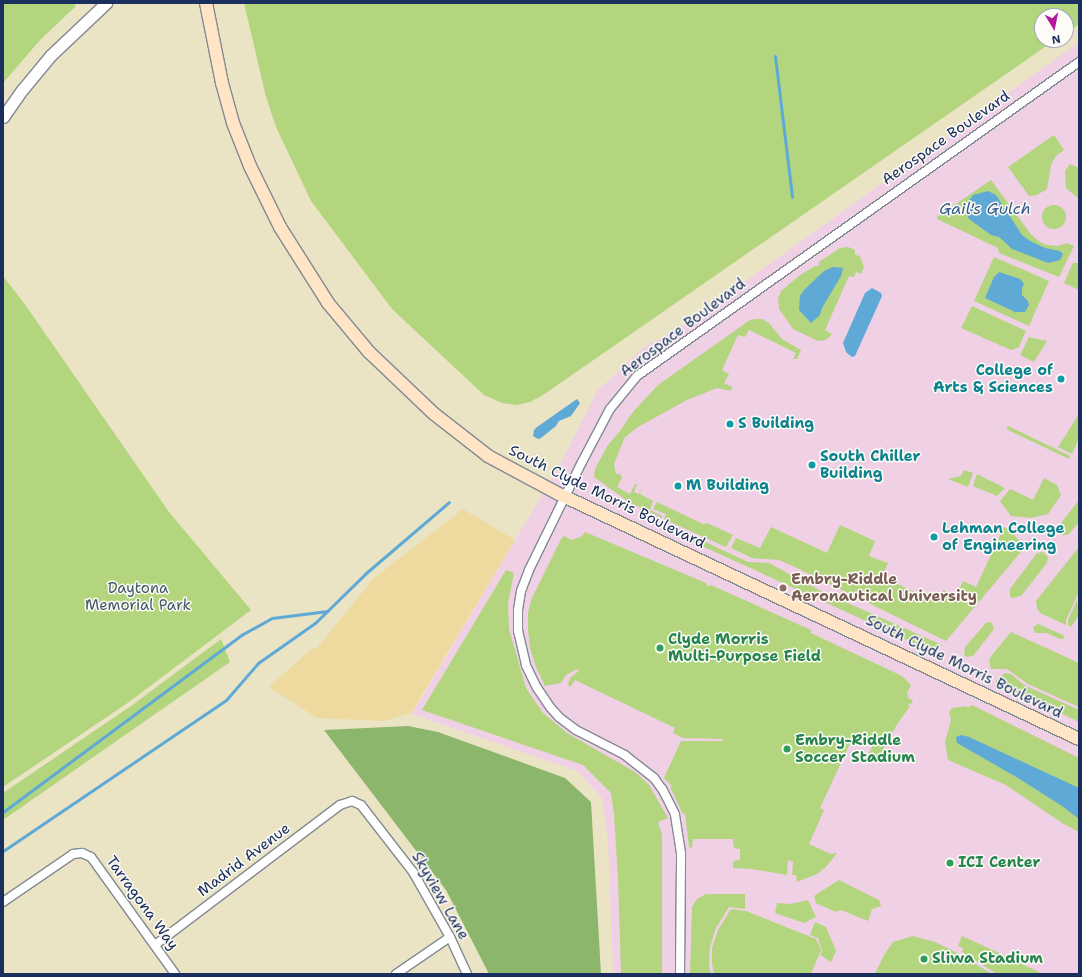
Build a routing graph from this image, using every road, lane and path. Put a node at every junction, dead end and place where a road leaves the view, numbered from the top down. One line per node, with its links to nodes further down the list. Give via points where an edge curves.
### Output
1 (106, 3): 4 (street, via 51,55)
2 (206, 3): 5 (main road, South Clyde Morris Boulevard, via 230,110 250,166 280,227 328,303 369,352 455,432 488,456)
3 (1079, 62): 5 (street, Aerospace Boulevard, via 637,376 610,409)
4 (3, 117)
5 (565, 497): 6 (main road, South Clyde Morris Boulevard); 14 (street, Aerospace Boulevard, via 521,591 517,622 522,651 536,688 559,717 576,730 638,764 654,778 668,800 674,814 681,853)
6 (1079, 739)
7 (352, 801): 9 (street, Skyview Lane, via 361,805 414,872); 10 (street, Madrid Avenue, via 340,805)
8 (3, 902): 10 (street, Tarragona Way, via 73,854 82,853 91,857)
9 (450, 937): 12 (street); 13 (street, Skyview Lane)
10 (155, 945): 11 (street, Tarragona Way)
11 (175, 974)
12 (396, 974)
13 (467, 974)
14 (680, 974)

